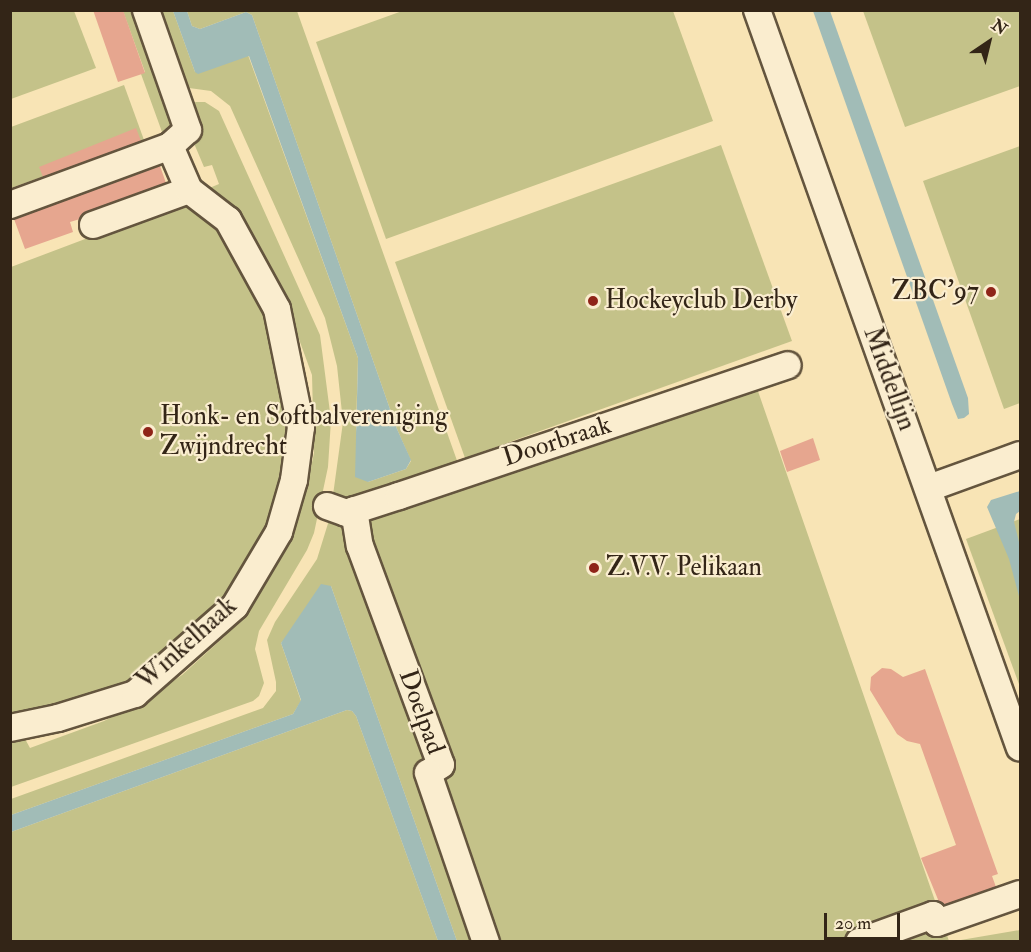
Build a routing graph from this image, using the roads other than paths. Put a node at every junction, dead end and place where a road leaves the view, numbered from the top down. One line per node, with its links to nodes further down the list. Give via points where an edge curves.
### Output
1 (146, 10): 3 (street, via 188,130)
2 (757, 10): 9 (street, Middellijn)
3 (170, 146): 4 (street, Winkelhaak); 5 (street)
4 (189, 190): 6 (street); 12 (street, Winkelhaak, via 228,220 277,309 301,427 294,480 279,532 235,606 135,694)
5 (10, 205)
6 (93, 225)
7 (788, 365): 11 (street, Doorbraak)
8 (1020, 455): 9 (street)
9 (929, 488): 13 (street, Middellijn)
10 (327, 506): 11 (street, Doorbraak, via 346,513)
11 (354, 510): 15 (street, Doelpad, via 360,546 441,765 428,773)
12 (10, 728)
13 (1020, 748)
14 (1020, 894): 16 (street, via 937,923 933,915)
15 (486, 942)
16 (860, 942)

